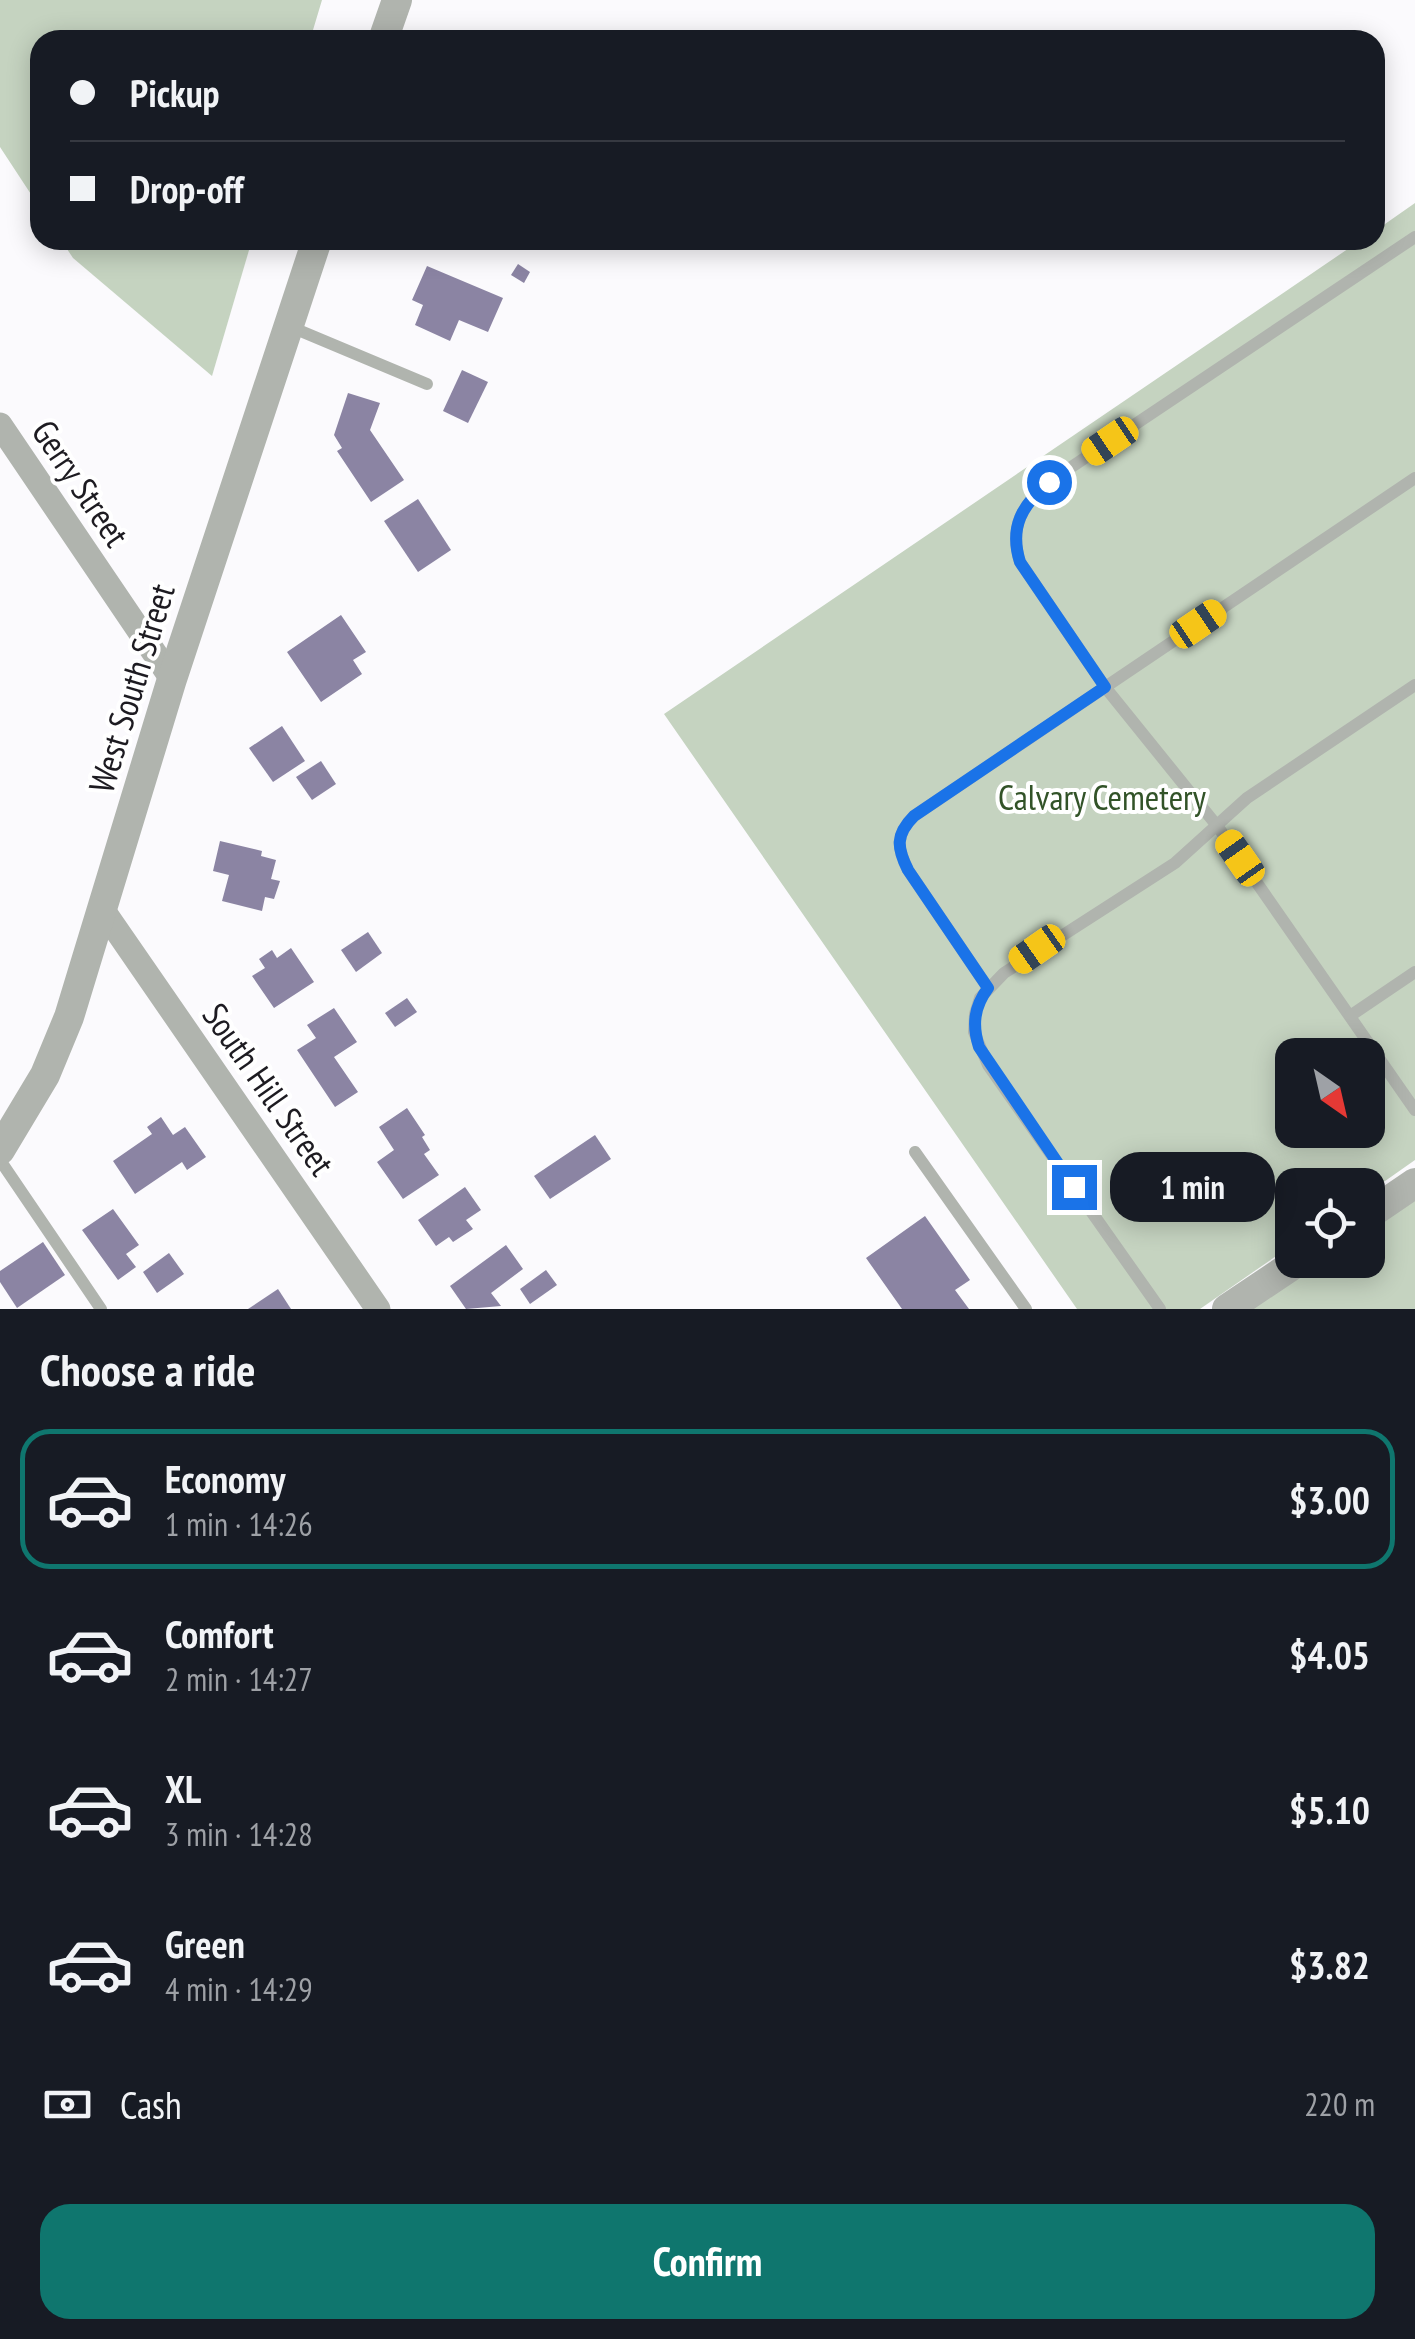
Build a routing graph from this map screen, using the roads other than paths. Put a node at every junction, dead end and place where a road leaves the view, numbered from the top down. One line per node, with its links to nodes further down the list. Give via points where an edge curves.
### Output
1 (397, 0): 2 (street)
2 (387, 30)
3 (1415, 237): 11 (lane, via 1049,482 1023,508 1015,526 1020,562)
4 (314, 250): 5 (street, West South Street)
5 (288, 326): 6 (lane); 9 (street, West South Street)
6 (427, 384)
7 (0, 425): 9 (street, Gerry Street)
8 (1415, 478): 11 (lane)
9 (172, 679): 13 (street, West South Street)
10 (1415, 685): 12 (lane, via 1247,798)
11 (1105, 687): 12 (lane); 15 (lane, via 914,816 898,838 908,870)
12 (1218, 826): 15 (lane, via 1175,863 1037,949); 16 (lane)
13 (102, 909): 18 (street, West South Street, via 69,1017); 25 (street, South Hill Street)
14 (1415, 972): 16 (lane)
15 (988, 988): 27 (lane, via 974,1032 988,1065)
16 (1350, 1016): 17 (lane)
17 (1415, 1110)
18 (0, 1150)
19 (914, 1152): 26 (lane)
20 (0, 1160): 24 (lane)
21 (1415, 1183): 22 (street)
22 (1385, 1203)
23 (1275, 1277): 28 (street)
24 (101, 1309)
25 (378, 1309)
26 (1026, 1309)
27 (1160, 1309)
28 (1227, 1309)

